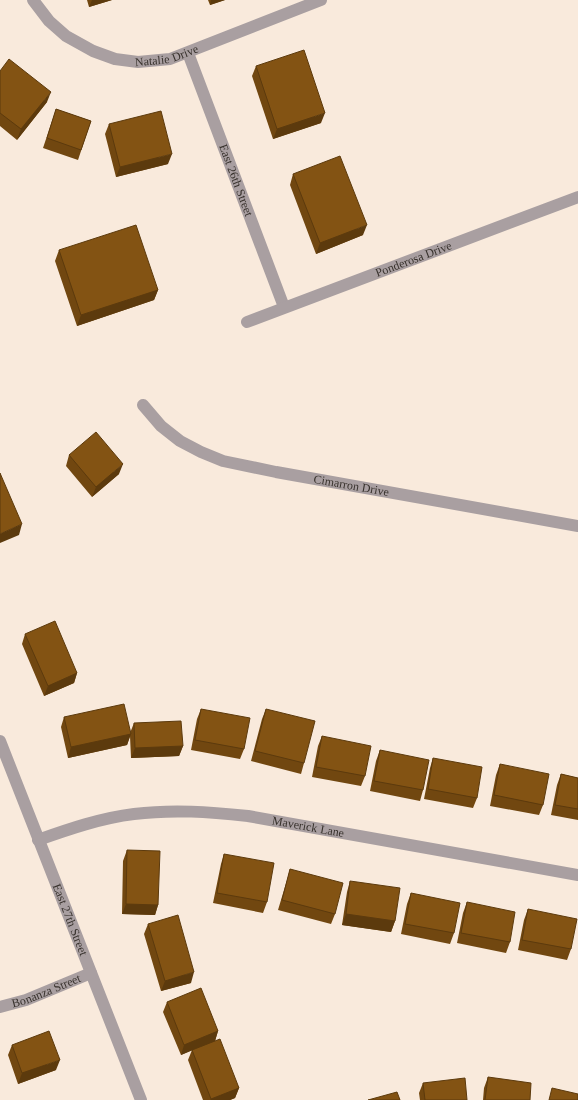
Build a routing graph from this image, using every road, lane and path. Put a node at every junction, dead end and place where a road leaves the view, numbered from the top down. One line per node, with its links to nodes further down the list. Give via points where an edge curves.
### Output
1 (33, 0): 3 (street, Natalie Drive, via 66,36 115,59 138,62)
2 (315, 1): 3 (street, Natalie Drive)
3 (188, 53): 5 (street, East 26th Street)
4 (578, 196): 5 (street, Ponderosa Drive)
5 (284, 307): 6 (street, Ponderosa Drive)
6 (247, 322)
7 (143, 405): 8 (street, Cimarron Drive, via 180,441 223,461)
8 (578, 526)
9 (0, 742): 10 (street, East 27th Street)
10 (38, 840): 11 (street, Maverick Lane, via 90,823 133,814 202,811 248,816); 12 (street, East 27th Street)
11 (578, 875)
12 (91, 973): 13 (street, Bonanza Street, via 26,1000); 14 (street, East 27th Street)
13 (0, 1007)
14 (141, 1100)

